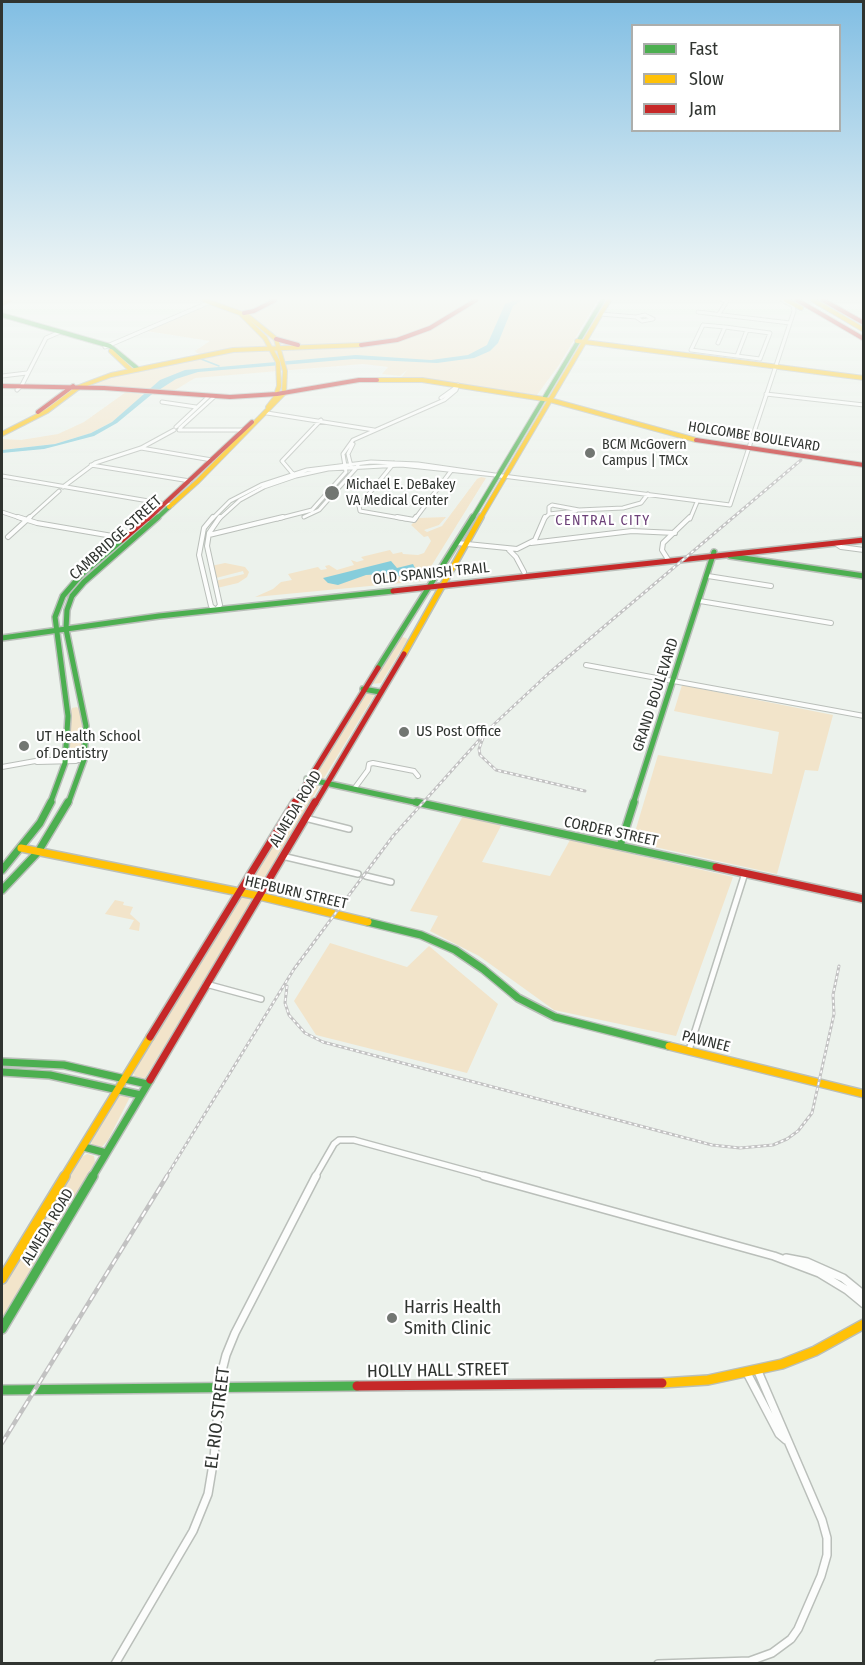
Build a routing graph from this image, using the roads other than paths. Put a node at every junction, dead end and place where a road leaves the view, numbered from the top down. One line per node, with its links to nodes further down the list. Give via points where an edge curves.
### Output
1 (24, 378): 10 (street)
2 (95, 378): 11 (main road)
3 (110, 378): 7 (main road)
4 (282, 378): 13 (main road)
5 (560, 378): 16 (main road, ALMEDA ROAD)
6 (771, 378): 14 (street)
7 (92, 385): 11 (main road, HOLCOMBE BOULEVARD); 12 (main road, HOLCOMBE BOULEVARD)
8 (456, 387): 13 (main road, HOLCOMBE BOULEVARD, via 394,380 346,382); 16 (main road, HOLCOMBE BOULEVARD); 24 (street, via 450,396)
9 (2, 388): 10 (main road, HOLCOMBE BOULEVARD)
10 (18, 388): 11 (main road, HOLCOMBE BOULEVARD)
11 (72, 389): 12 (main road, HOLCOMBE BOULEVARD); 25 (main road)
12 (135, 391): 15 (main road, HOLCOMBE BOULEVARD)
13 (280, 394): 15 (main road, HOLCOMBE BOULEVARD); 20 (main road, CAMBRIDGE STREET); 23 (main road, CAMBRIDGE STREET)
14 (766, 394): 18 (street); 28 (street)
15 (210, 398): 19 (street); 22 (street)
16 (546, 401): 28 (main road, HOLCOMBE BOULEVARD, via 669,437); 39 (main road, ALMEDA ROAD); 41 (main road, ALMEDA ROAD)
17 (162, 402): 19 (street)
18 (864, 405)
19 (198, 406): 22 (street)
20 (267, 413): 21 (street); 23 (main road, CAMBRIDGE STREET)
21 (321, 420): 24 (street); 38 (street, via 282,461)
22 (178, 429): 23 (street); 27 (street)
23 (247, 429): 29 (main road, CAMBRIDGE STREET); 47 (main road, CAMBRIDGE STREET)
24 (374, 430): 26 (street)
25 (2, 433)
26 (356, 439): 32 (street, via 344,451); 33 (street, via 348,454)
27 (141, 448): 29 (street); 31 (street)
28 (749, 450): 35 (main road, HOLCOMBE BOULEVARD); 46 (street, via 730,505)
29 (212, 460): 42 (main road, CAMBRIDGE STREET)
30 (394, 464): 33 (street); 34 (street); 36 (street); 36 (street, via 358,509 414,520)
31 (91, 465): 42 (street); 43 (street)
32 (345, 465): 33 (street); 38 (street); 44 (street, via 346,472)
33 (351, 465): 34 (street); 37 (street)
34 (360, 465): 37 (street)
35 (864, 466)
36 (452, 470): 39 (street)
37 (353, 472): 44 (street)
38 (294, 474): 52 (street, via 240,500 222,514); 55 (street, via 261,484 230,501)
39 (496, 475): 41 (street); 64 (main road, ALMEDA ROAD)
40 (2, 476): 43 (street)
41 (505, 477): 45 (street); 67 (main road, ALMEDA ROAD)
42 (190, 481): 47 (main road, CAMBRIDGE STREET)
43 (61, 489): 47 (street); 51 (street)
44 (332, 492): 53 (street, via 306,513); 56 (street, via 319,510 310,515)
45 (648, 494): 46 (street); 48 (street, via 641,503 630,507)
46 (697, 502): 54 (street, via 689,520)
47 (169, 504): 59 (main road, CAMBRIDGE STREET); 61 (main road, CAMBRIDGE STREET)
48 (579, 510): 50 (street); 50 (street, via 552,505)
49 (3, 512): 51 (street)
50 (549, 514): 57 (street)
51 (27, 519): 58 (street); 59 (street)
52 (211, 530): 53 (street); 56 (street)
53 (225, 531): 56 (street)
54 (675, 533): 62 (street, via 632,531); 75 (street, via 663,543 662,550)
55 (201, 535): 56 (street); 86 (street, via 199,555)
56 (209, 535): 86 (street, via 207,550)
57 (538, 536): 62 (street); 65 (street)
58 (8, 537)
59 (124, 538): 61 (street); 83 (main road, CAMBRIDGE STREET)
60 (864, 538): 63 (main road, OLD SPANISH TRAIL); 66 (main road, OLD SPANISH TRAIL)
61 (132, 540): 84 (main road, CAMBRIDGE STREET)
62 (549, 541): 65 (street)
63 (825, 542): 66 (main road, OLD SPANISH TRAIL); 70 (main road, OLD SPANISH TRAIL)
64 (457, 543): 67 (street); 81 (main road, ALMEDA ROAD)
65 (530, 543): 68 (street)
66 (835, 543): 71 (street)
67 (466, 544): 69 (street); 80 (main road, ALMEDA ROAD)
68 (518, 549): 69 (street); 74 (street)
69 (507, 550): 74 (street)
70 (749, 550): 72 (main road, OLD SPANISH TRAIL); 73 (main road, OLD SPANISH TRAIL); 76 (main road)
71 (864, 550)
72 (714, 554): 73 (main road, OLD SPANISH TRAIL); 75 (main road, OLD SPANISH TRAIL); 78 (main road, GRAND BOULEVARD)
73 (723, 555): 76 (main road)
74 (516, 557): 77 (street)
75 (668, 559): 77 (main road, OLD SPANISH TRAIL)
76 (764, 561): 79 (main road)
77 (525, 574): 80 (main road, OLD SPANISH TRAIL)
78 (708, 576): 82 (street); 85 (main road, GRAND BOULEVARD)
79 (864, 576)
80 (442, 583): 81 (main road, OLD SPANISH TRAIL); 91 (main road, ALMEDA ROAD)
81 (431, 584): 86 (main road, OLD SPANISH TRAIL); 90 (main road, ALMEDA ROAD)
82 (771, 586)
83 (69, 587): 84 (main road); 89 (main road, CAMBRIDGE STREET, via 57,611)
84 (77, 588): 88 (main road, CAMBRIDGE STREET)
85 (700, 601): 87 (street); 94 (main road, GRAND BOULEVARD)
86 (216, 607): 88 (main road, OLD SPANISH TRAIL)
87 (831, 623)
88 (66, 627): 89 (main road, OLD SPANISH TRAIL); 97 (main road, CAMBRIDGE STREET)
89 (55, 628): 92 (main road, OLD SPANISH TRAIL); 98 (main road, CAMBRIDGE STREET)
90 (400, 631): 91 (main road); 95 (main road, ALMEDA ROAD)
91 (416, 634): 96 (main road, ALMEDA ROAD)
92 (2, 636)
93 (586, 665): 94 (street)
94 (674, 681): 99 (street); 111 (main road, GRAND BOULEVARD)
95 (364, 687): 96 (main road); 104 (main road, ALMEDA ROAD)
96 (381, 690): 105 (main road, ALMEDA ROAD)
97 (81, 703): 98 (main road); 100 (main road, CAMBRIDGE STREET, via 86,726)
98 (66, 705): 101 (main road, CAMBRIDGE STREET, via 69,728)
99 (864, 717)
100 (84, 760): 101 (street); 108 (main road, CAMBRIDGE STREET)
101 (65, 761): 102 (street); 107 (main road, CAMBRIDGE STREET)
102 (2, 768)
103 (418, 776): 106 (street, via 414,771 376,762 369,764)
104 (307, 779): 105 (main road, CORDER STREET); 121 (main road, ALMEDA ROAD)
105 (326, 783): 106 (main road, CORDER STREET); 109 (main road, ALMEDA ROAD)
106 (357, 786): 111 (main road, CORDER STREET)
107 (54, 796): 108 (main road); 112 (main road, CAMBRIDGE STREET)
108 (71, 797): 113 (main road, CAMBRIDGE STREET)
109 (304, 818): 110 (street); 114 (main road, ALMEDA ROAD)
110 (349, 829)
111 (620, 846): 116 (main road, CORDER STREET)
112 (21, 848): 113 (main road, HEPBURN STREET); 115 (main road, CAMBRIDGE STREET)
113 (38, 852): 120 (main road, CAMBRIDGE STREET); 121 (main road, HEPBURN STREET)
114 (282, 856): 117 (street); 122 (main road, ALMEDA ROAD)
115 (2, 870)
116 (745, 873): 123 (main road, CORDER STREET); 127 (street)
117 (358, 874)
118 (366, 876): 119 (street)
119 (391, 882)
120 (2, 890)
121 (238, 892): 122 (main road, HEPBURN STREET); 132 (main road, ALMEDA ROAD)
122 (259, 896): 124 (main road, ALMEDA ROAD); 126 (main road, HEPBURN STREET, via 443,944)
123 (864, 899)
124 (206, 984): 125 (street); 133 (main road, ALMEDA ROAD)
125 (261, 999)
126 (543, 1013): 127 (main road, PAWNEE)
127 (689, 1050): 135 (main road, PAWNEE)
128 (2, 1062): 129 (main road)
129 (33, 1063): 131 (main road); 132 (main road, via 74,1067)
130 (2, 1072): 131 (main road)
131 (30, 1072): 134 (main road)
132 (124, 1079): 133 (main road); 134 (main road, ALMEDA ROAD)
133 (147, 1084): 136 (main road, ALMEDA ROAD)
134 (118, 1089): 136 (main road); 137 (main road, ALMEDA ROAD)
135 (864, 1094)
136 (141, 1095): 138 (main road, ALMEDA ROAD)
137 (84, 1147): 138 (main road); 140 (main road, ALMEDA ROAD)
138 (106, 1153): 144 (main road, ALMEDA ROAD)
139 (774, 1256): 141 (street, via 807,1262 843,1278); 142 (street, via 819,1273); 147 (street, EL RIO STREET, via 354,1140 339,1140 235,1333 226,1355)
140 (2, 1279)
141 (864, 1295)
142 (864, 1304)
143 (864, 1324): 145 (main road, HOLLY HALL STREET, via 815,1351)
144 (2, 1329)
145 (757, 1369): 146 (main road, HOLLY HALL STREET); 149 (street)
146 (747, 1372): 147 (main road, HOLLY HALL STREET, via 675,1383); 149 (street, via 778,1434)
147 (221, 1388): 148 (main road, HOLLY HALL STREET); 150 (street, EL RIO STREET, via 210,1484 193,1531)
148 (2, 1390)
149 (786, 1440): 151 (street, via 827,1538 821,1575 798,1629 772,1653 750,1661)
150 (114, 1664)
151 (658, 1664)

